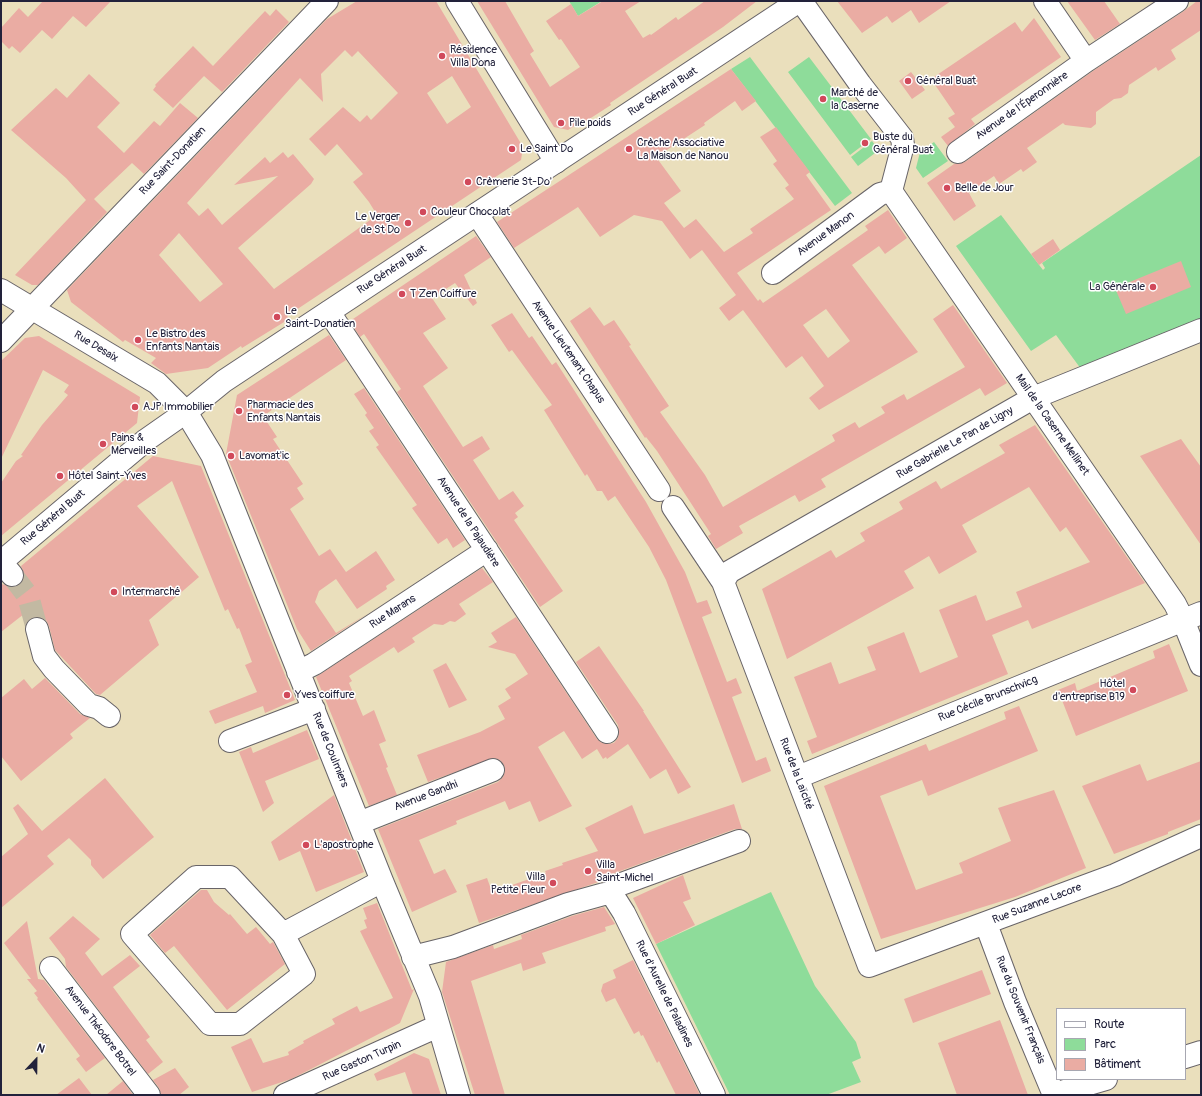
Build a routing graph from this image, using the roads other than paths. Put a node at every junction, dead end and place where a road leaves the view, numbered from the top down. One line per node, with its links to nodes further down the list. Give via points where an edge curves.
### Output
1 (457, 1): 8 (street)
2 (1045, 1): 6 (street)
3 (1177, 1): 6 (street, Avenue de l'Éperonnière)
4 (789, 4): 8 (street, Rue Général Buat); 9 (street, via 860,84 902,138 903,145)
5 (316, 5): 13 (street, Rue Saint-Donatien)
6 (1086, 61): 7 (street, Avenue de l'Éperonnière)
7 (958, 152)
8 (556, 162): 10 (street, Rue Général Buat)
9 (885, 193): 11 (street, Avenue Manon); 17 (street, Mail de la Caserne Mellinet)
10 (477, 214): 14 (street, Rue Général Buat); 19 (street, Avenue Lieutenant Chapus)
11 (772, 273)
12 (1, 290): 13 (street, Rue Desaix)
13 (33, 309): 16 (street, Rue Saint-Donatien); 18 (street, Rue Desaix, via 157,383)
14 (330, 312): 18 (street, Rue Général Buat, via 224,381); 21 (street, Avenue de la Pajaudière)
15 (1201, 330): 17 (street, Rue Gabrielle Le Pan de Ligny)
16 (1, 340)
17 (1033, 398): 23 (street, Rue Gabrielle Le Pan de Ligny, via 729,572); 24 (street, Mail de la Caserne Mellinet, via 1170,598)
18 (186, 412): 22 (street, Rue Général Buat, via 146,440); 27 (street, Rue de Coulmiers, via 218,468)
19 (659, 490)
20 (673, 507): 23 (street, Rue de la Laïcité)
21 (487, 550): 27 (street, Rue Marans); 30 (street, Avenue de la Pajaudière)
22 (5, 566)
23 (723, 582): 33 (street, Rue de la Laïcité)
24 (1192, 616): 26 (street, Mail de la Caserne Mellinet); 33 (street, Rue Cécile Brunschvicg)
25 (37, 629): 29 (street, via 44,656 54,669 89,705 99,708)
26 (1201, 665)
27 (298, 672): 28 (street, Rue de Coulmiers)
28 (314, 709): 31 (street); 34 (street, Rue de Coulmiers)
29 (109, 716)
30 (607, 732)
31 (230, 741)
32 (493, 770): 34 (street, Avenue Gandhi)
33 (798, 777): 42 (street, Rue de la Laïcité)
34 (359, 823): 37 (street, Rue de Coulmiers)
35 (1201, 836): 39 (street, Rue Suzanne Lacore, via 1115,875)
36 (739, 841): 38 (street, via 616,886)
37 (382, 882): 40 (street); 41 (street, Rue de Coulmiers)
38 (612, 894): 41 (street, via 568,904 453,947); 52 (street, Rue d'Aurelle de Paladines, via 624,912)
39 (986, 924): 42 (street, Rue Suzanne Lacore); 48 (street, Rue du Souvenir Français, via 1015,1002)
40 (282, 934): 40 (street, via 230,877 196,877 132,934 210,1024 240,1024 304,974)
41 (413, 957): 44 (street, Rue de Coulmiers, via 430,996)
42 (870, 966)
43 (51, 968): 49 (street, Avenue Théodore Botrel)
44 (438, 1026): 50 (street, Rue Gaston Turpin); 51 (street, Rue de Coulmiers)
45 (1201, 1052): 46 (street)
46 (1186, 1057)
47 (1103, 1080): 48 (street)
48 (1054, 1094)
49 (149, 1095)
50 (285, 1095)
51 (459, 1095)
52 (714, 1095)

